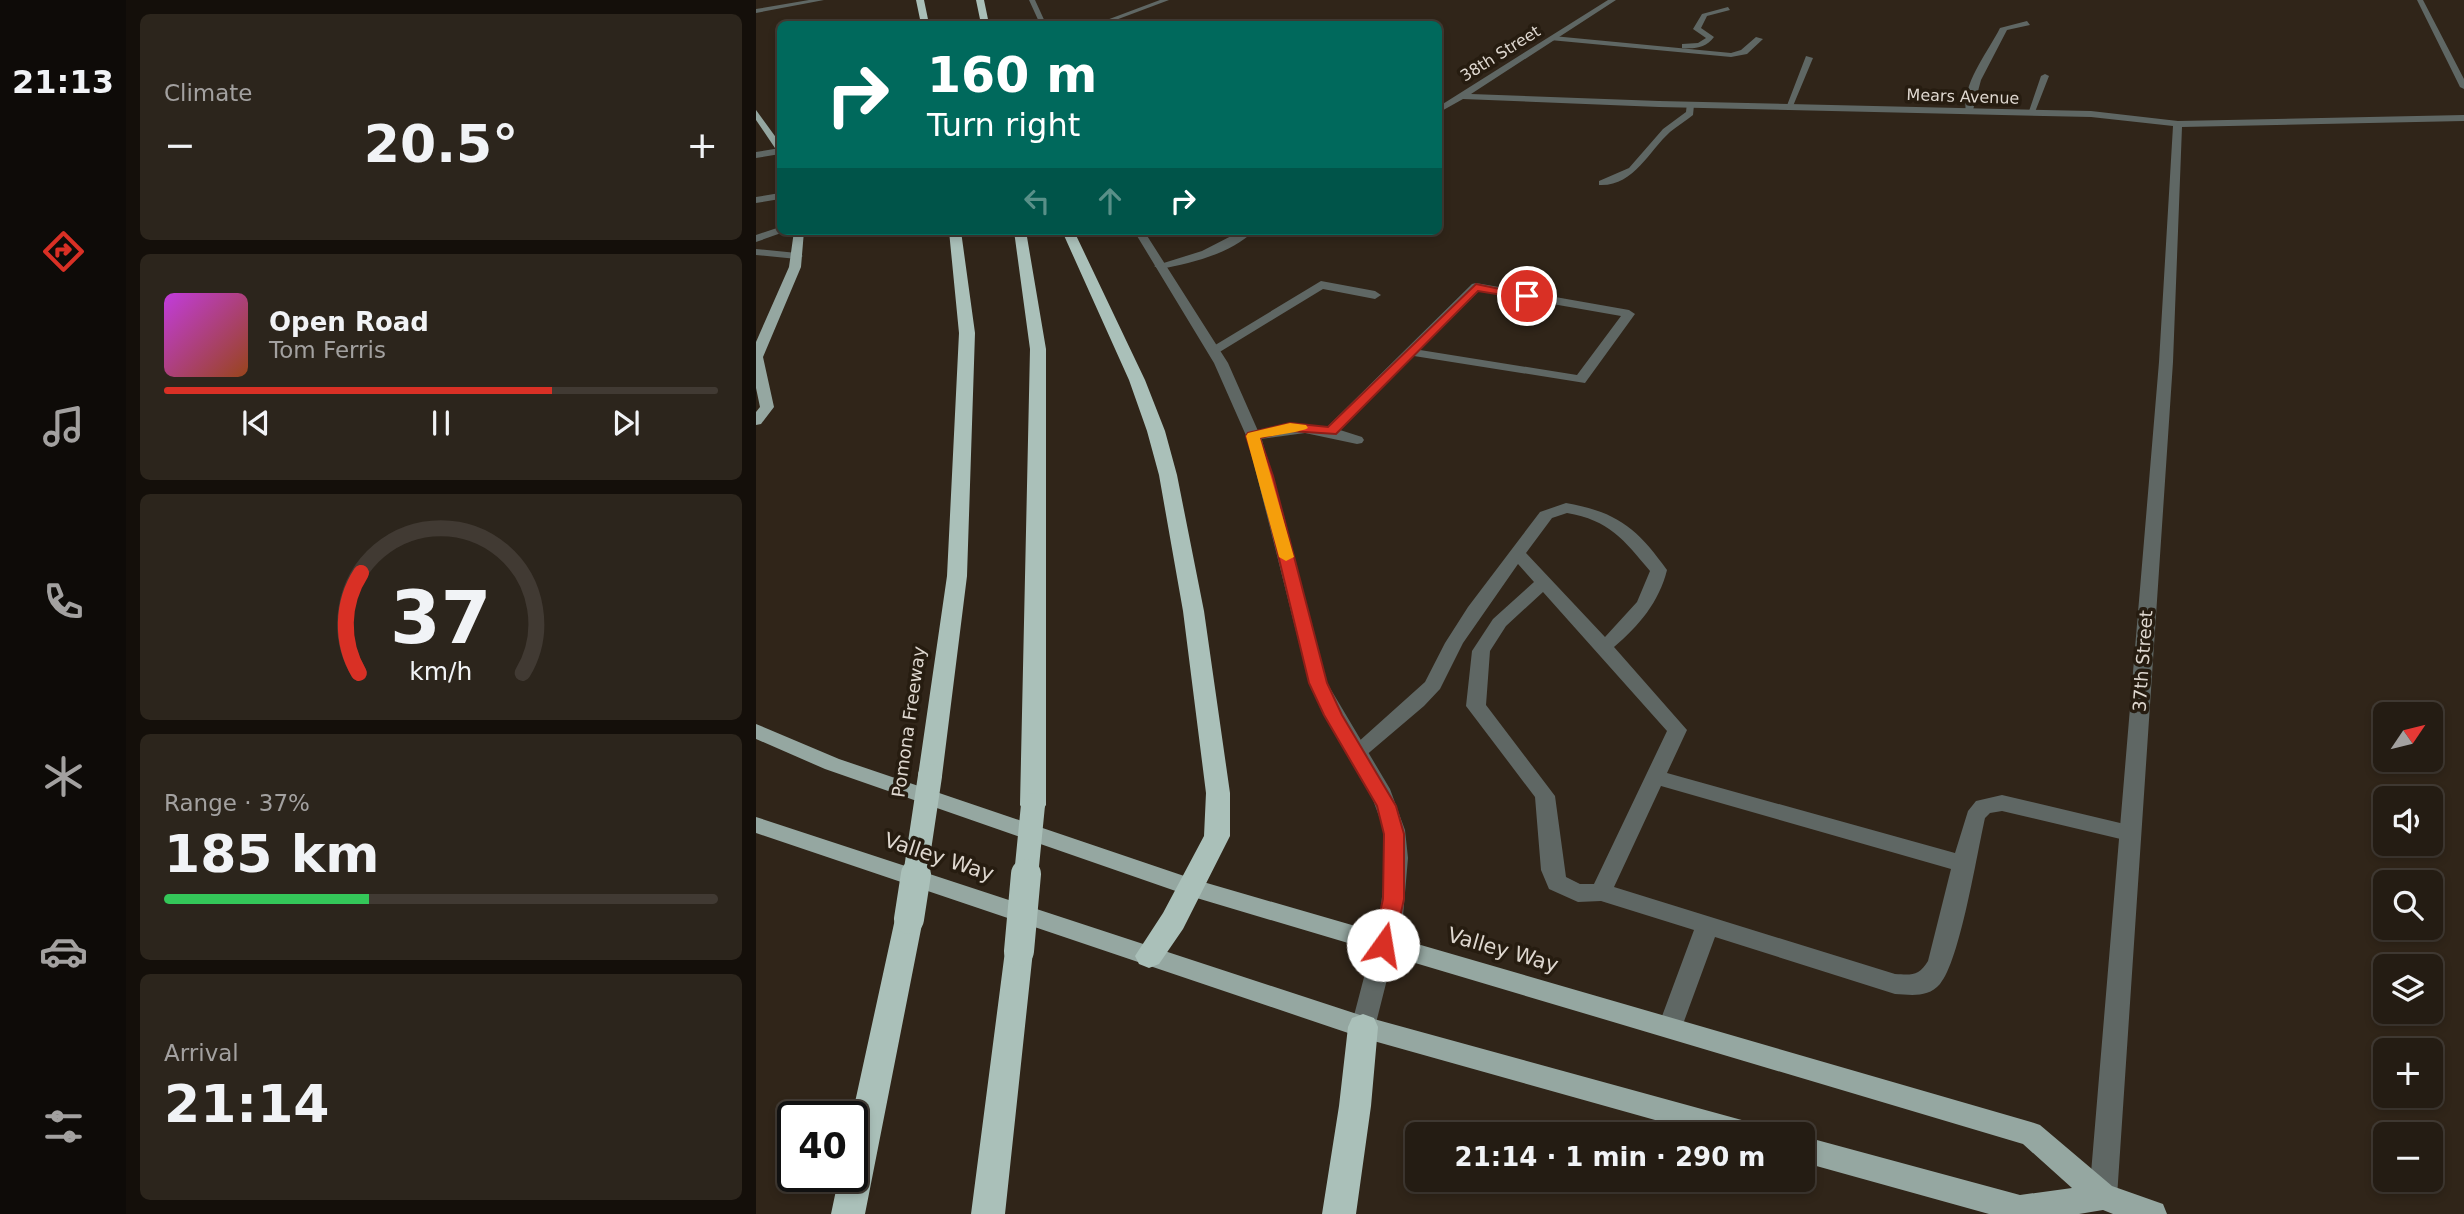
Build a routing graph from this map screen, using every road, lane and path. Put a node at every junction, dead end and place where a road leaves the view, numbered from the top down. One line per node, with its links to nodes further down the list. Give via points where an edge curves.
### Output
1 (821, 0): 9 (street)
2 (920, 0): 10 (highway)
3 (981, 0): 11 (highway)
4 (1032, 0): 12 (street)
5 (1166, 0): 13 (street, via 1123,11)
6 (1613, 0): 15 (street, 38th Street)
7 (2420, 0): 19 (street)
8 (1728, 9): 15 (street, via 1704,15 1697,29 1710,37 1693,46)
9 (756, 11)
10 (924, 21)
11 (984, 21)
12 (1042, 21)
13 (1105, 21)
14 (2027, 23): 24 (street, via 2004,28 1974,88)
15 (1556, 36): 16 (street, via 1731,55 1744,52); 20 (street, 38th Street)
16 (1759, 39)
17 (1809, 58): 22 (street)
18 (2045, 76): 25 (street)
19 (2464, 87)
20 (1461, 96): 21 (street, Mears Avenue); 23 (street, 38th Street)
21 (1689, 105): 22 (street, Mears Avenue); 32 (street, via 1690,113 1666,131 1632,170)
22 (1789, 106): 24 (street, Mears Avenue)
23 (1442, 108)
24 (1969, 110): 25 (street, Mears Avenue)
25 (2031, 112): 28 (street, Mears Avenue)
26 (756, 113): 29 (main road)
27 (2464, 118): 28 (street, Mears Avenue)
28 (2178, 124): 61 (street, 37th Street, via 2167,349)
29 (777, 145)
30 (777, 151): 31 (street)
31 (756, 155)
32 (1603, 183)
33 (777, 196): 34 (street)
34 (756, 200)
35 (777, 231): 42 (street)
36 (799, 235): 44 (main road)
37 (955, 235): 73 (highway, Pomona Freeway, bridge, via 967,333 958,563 909,919)
38 (1021, 235): 74 (highway, bridge, via 1038,349 1033,805)
39 (1070, 235): 63 (highway, via 1142,389 1182,538 1218,793 1217,836)
40 (1141, 235): 45 (street)
41 (1242, 235): 45 (street, via 1213,252)
42 (756, 239)
43 (756, 252): 44 (street)
44 (797, 256): 49 (main road)
45 (1160, 266): 47 (street)
46 (1375, 295): 47 (street, via 1321,285)
47 (1213, 350): 52 (street)
48 (1411, 352): 48 (street, via 1476,287 1629,314 1580,380); 51 (street)
49 (756, 357): 50 (main road, via 766,407)
50 (756, 421)
51 (1331, 431): 52 (street, via 1290,427); 53 (street)
52 (1253, 436): 58 (street, via 1318,683)
53 (1357, 440)
54 (1517, 553): 55 (street); 56 (street, via 1546,515 1566,508 1595,513 1624,530 1659,570 1656,588); 58 (street, via 1460,634 1433,685)
55 (1544, 582): 56 (street); 64 (street, via 1499,623 1481,651 1475,706 1545,796 1557,883 1578,893)
56 (1604, 647): 59 (street, via 1677,730)
57 (756, 731): 63 (main road, Valley Way, via 832,764)
58 (1357, 752): 66 (street, via 1387,806 1394,834 1394,899)
59 (1656, 777): 62 (street); 64 (street)
60 (756, 825): 67 (main road, Valley Way)
61 (2129, 832): 62 (street, via 2002,803 1983,806 1975,816); 72 (street, 37th Street)
62 (1964, 864): 65 (street, via 1940,962 1931,978 1919,986 1895,984)
63 (1190, 887): 66 (main road, Valley Way); 67 (highway)
64 (1601, 892): 65 (street)
65 (1707, 926): 69 (street)
66 (1383, 945): 68 (street); 69 (main road, Valley Way)
67 (1149, 956): 68 (main road, Valley Way)
68 (1363, 1027): 70 (main road, Valley Way); 75 (highway)
69 (1670, 1027): 72 (main road, Valley Way, via 2031,1134)
70 (1706, 1122)
71 (1815, 1153): 72 (main road, Valley Way, via 2020,1209)
72 (2103, 1197): 76 (main road, Valley Way)
73 (848, 1214)
74 (988, 1214)
75 (1339, 1214)
76 (2153, 1214)

